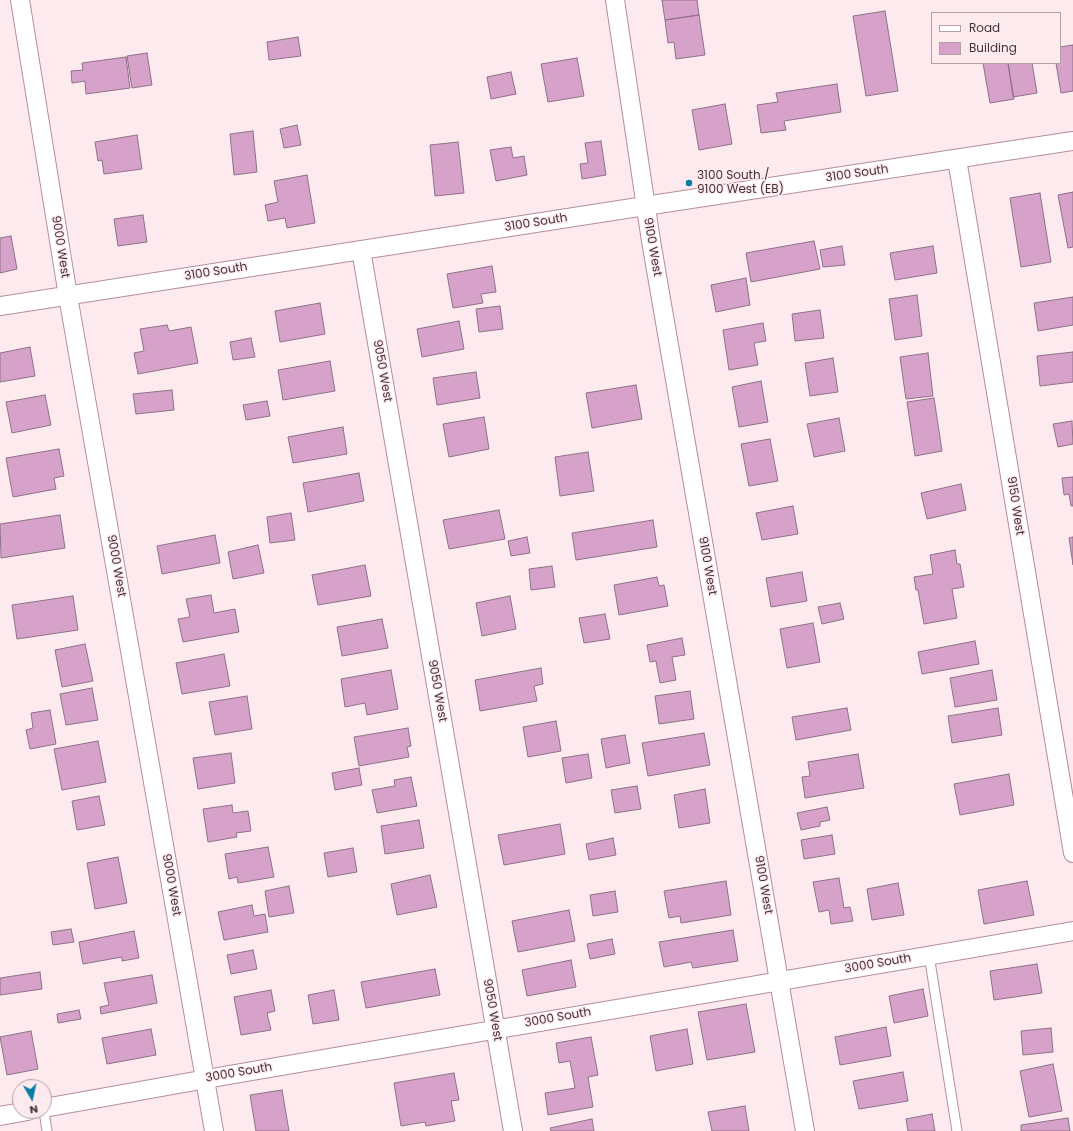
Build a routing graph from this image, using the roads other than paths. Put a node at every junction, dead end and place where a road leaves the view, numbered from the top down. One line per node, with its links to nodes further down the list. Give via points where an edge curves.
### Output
1 (20, 0): 7 (street, 9000 West)
2 (614, 0): 5 (street, 9100 West)
3 (1073, 141): 4 (street, 3100 South)
4 (956, 160): 5 (street, 3100 South); 9 (street, 9150 West)
5 (645, 206): 6 (street, 3100 South); 12 (street, 9100 West)
6 (361, 250): 7 (street, 3100 South); 13 (street, 9050 West)
7 (68, 296): 8 (street, 3100 South); 14 (street, 9000 West)
8 (0, 306)
9 (1073, 853)
10 (1073, 931): 11 (street, 3000 South)
11 (929, 955): 12 (street, 3000 South); 23 (lane)
12 (779, 981): 13 (street, 3000 South); 22 (street, 9100 West)
13 (495, 1029): 14 (street, 3000 South); 21 (street, 9050 West)
14 (205, 1079): 15 (street, 3000 South); 20 (street, 9000 West)
15 (52, 1108)
16 (12, 1114): 17 (street)
17 (0, 1116)
18 (45, 1119): 19 (lane)
19 (47, 1131)
20 (214, 1131)
21 (513, 1131)
22 (805, 1131)
23 (957, 1131)

